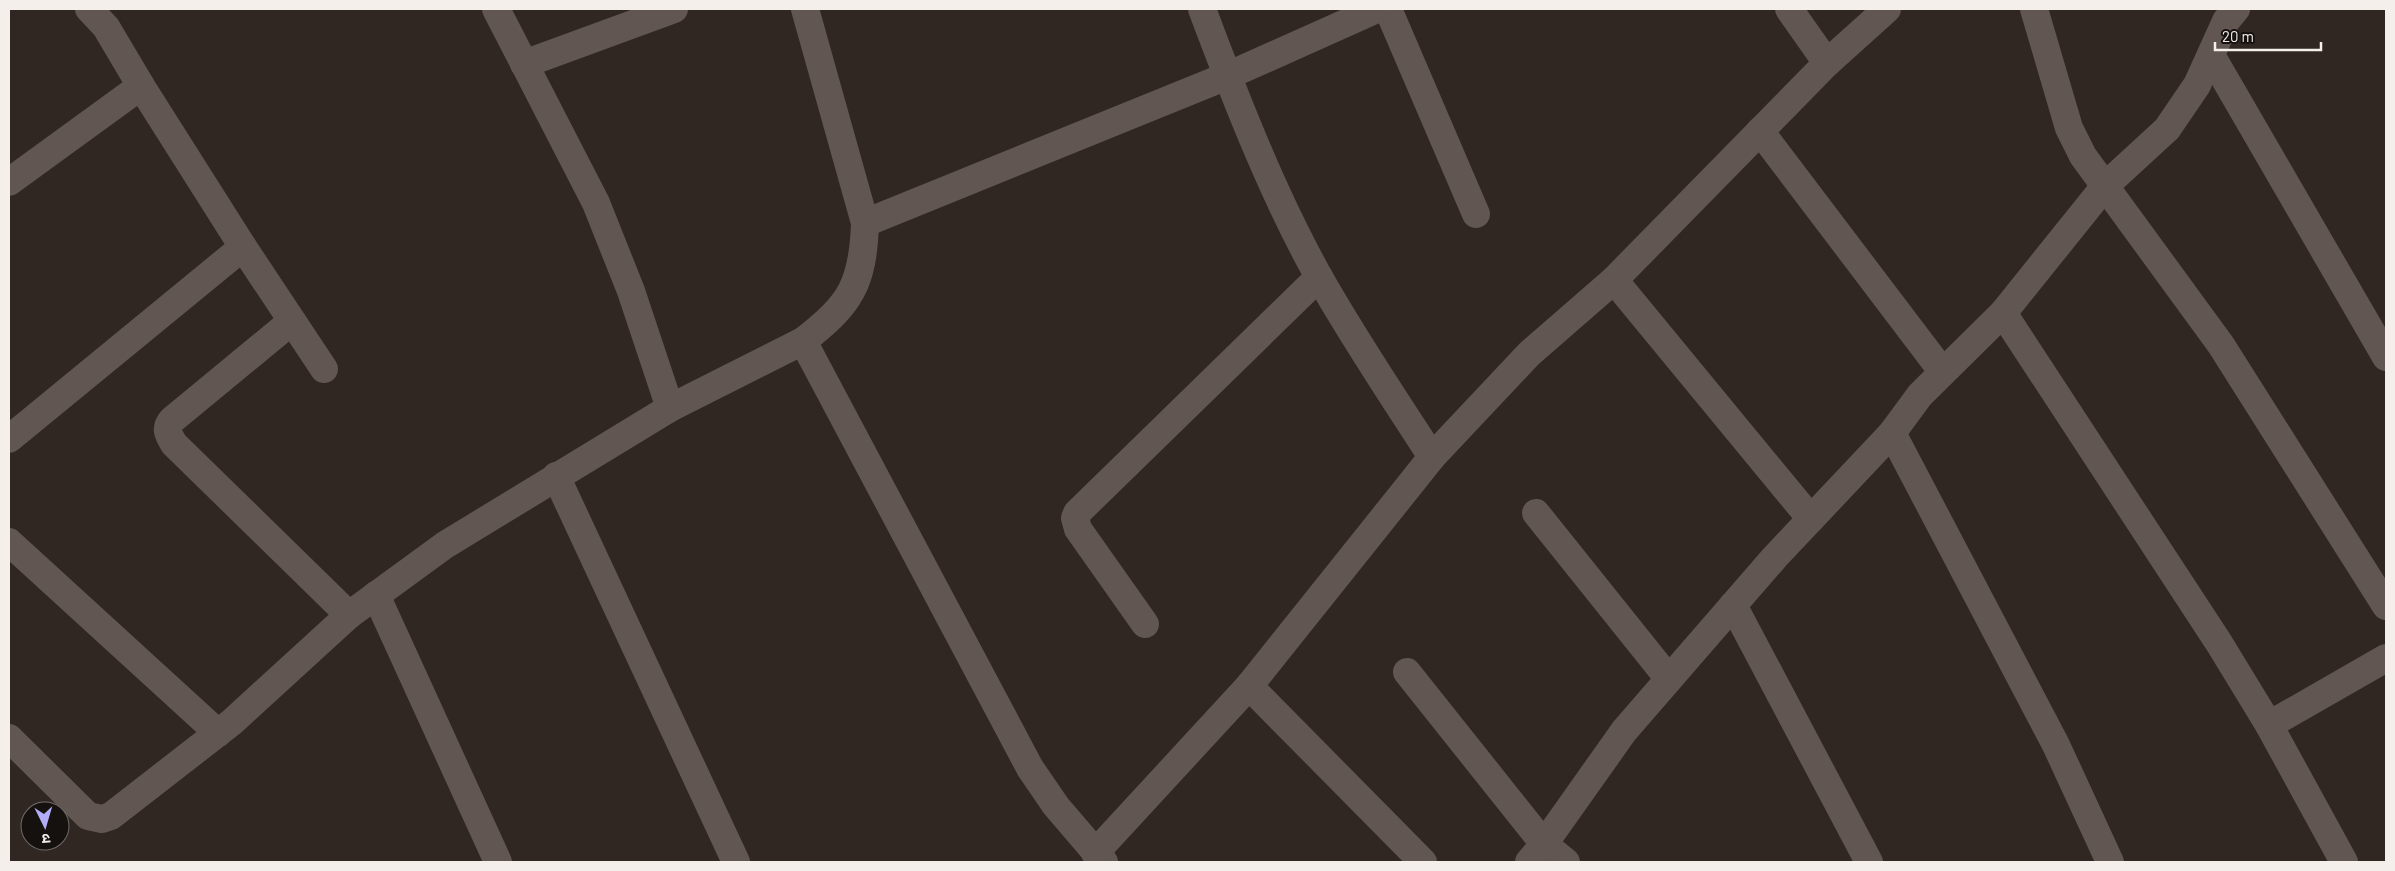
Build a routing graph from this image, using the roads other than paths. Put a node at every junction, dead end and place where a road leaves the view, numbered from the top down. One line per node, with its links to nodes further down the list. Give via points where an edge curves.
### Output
1 (89, 9): 16 (street, via 106,27)
2 (496, 9): 14 (street)
3 (674, 9): 14 (street)
4 (805, 9): 21 (street)
5 (1202, 9): 15 (street)
6 (1377, 9): 15 (street)
7 (1388, 9): 20 (street)
8 (1789, 9): 13 (street)
9 (1887, 9): 13 (street)
10 (2034, 9): 19 (street, via 2069,128 2083,156)
11 (2236, 9): 12 (street, via 2226,21)
12 (2210, 55): 19 (street, via 2197,85 2167,129); 28 (street)
13 (1827, 63): 17 (street)
14 (524, 64): 31 (street, via 596,203 631,292)
15 (1227, 76): 21 (street); 23 (street, via 1290,221)
16 (141, 86): 18 (street); 22 (street)
17 (1760, 131): 24 (street); 30 (street)
18 (9, 182)
19 (2105, 186): 25 (street); 41 (street, via 2221,345)
20 (1476, 214)
21 (865, 223): 27 (street, via 864,255 854,287 832,319)
22 (243, 248): 26 (street); 33 (street)
23 (1319, 277): 34 (street); 43 (street, via 1075,518 1078,529)
24 (1614, 280): 34 (street, via 1530,354); 37 (street)
25 (2003, 312): 30 (street); 48 (street)
26 (292, 321): 29 (street); 42 (street, via 172,420 167,431 174,444)
27 (803, 341): 31 (street); 52 (street, via 1030,768 1056,806)
28 (2386, 357)
29 (324, 369)
30 (1942, 371): 32 (street)
31 (670, 408): 35 (street)
32 (1892, 432): 37 (street); 58 (street, via 2056,745)
33 (9, 439)
34 (1432, 458): 47 (street)
35 (556, 476): 39 (street, via 445,545); 54 (street)
36 (1536, 513): 46 (street)
37 (1811, 519): 40 (street)
38 (9, 542): 49 (street)
39 (376, 595): 42 (street); 53 (street)
40 (1733, 605): 46 (street); 57 (street)
41 (2386, 606)
42 (349, 615): 49 (street)
43 (1145, 624)
44 (2386, 658): 48 (street)
45 (1407, 672): 51 (street)
46 (1668, 679): 51 (street, via 1624,731)
47 (1249, 686): 52 (street); 55 (street)
48 (2269, 726): 59 (street)
49 (218, 732): 50 (street, via 111,816 102,819 88,816)
50 (9, 738)
51 (1537, 853): 56 (street)
52 (1100, 858)
53 (498, 862)
54 (736, 862)
55 (1423, 862)
56 (1566, 862)
57 (1869, 862)
58 (2110, 862)
59 (2344, 862)

